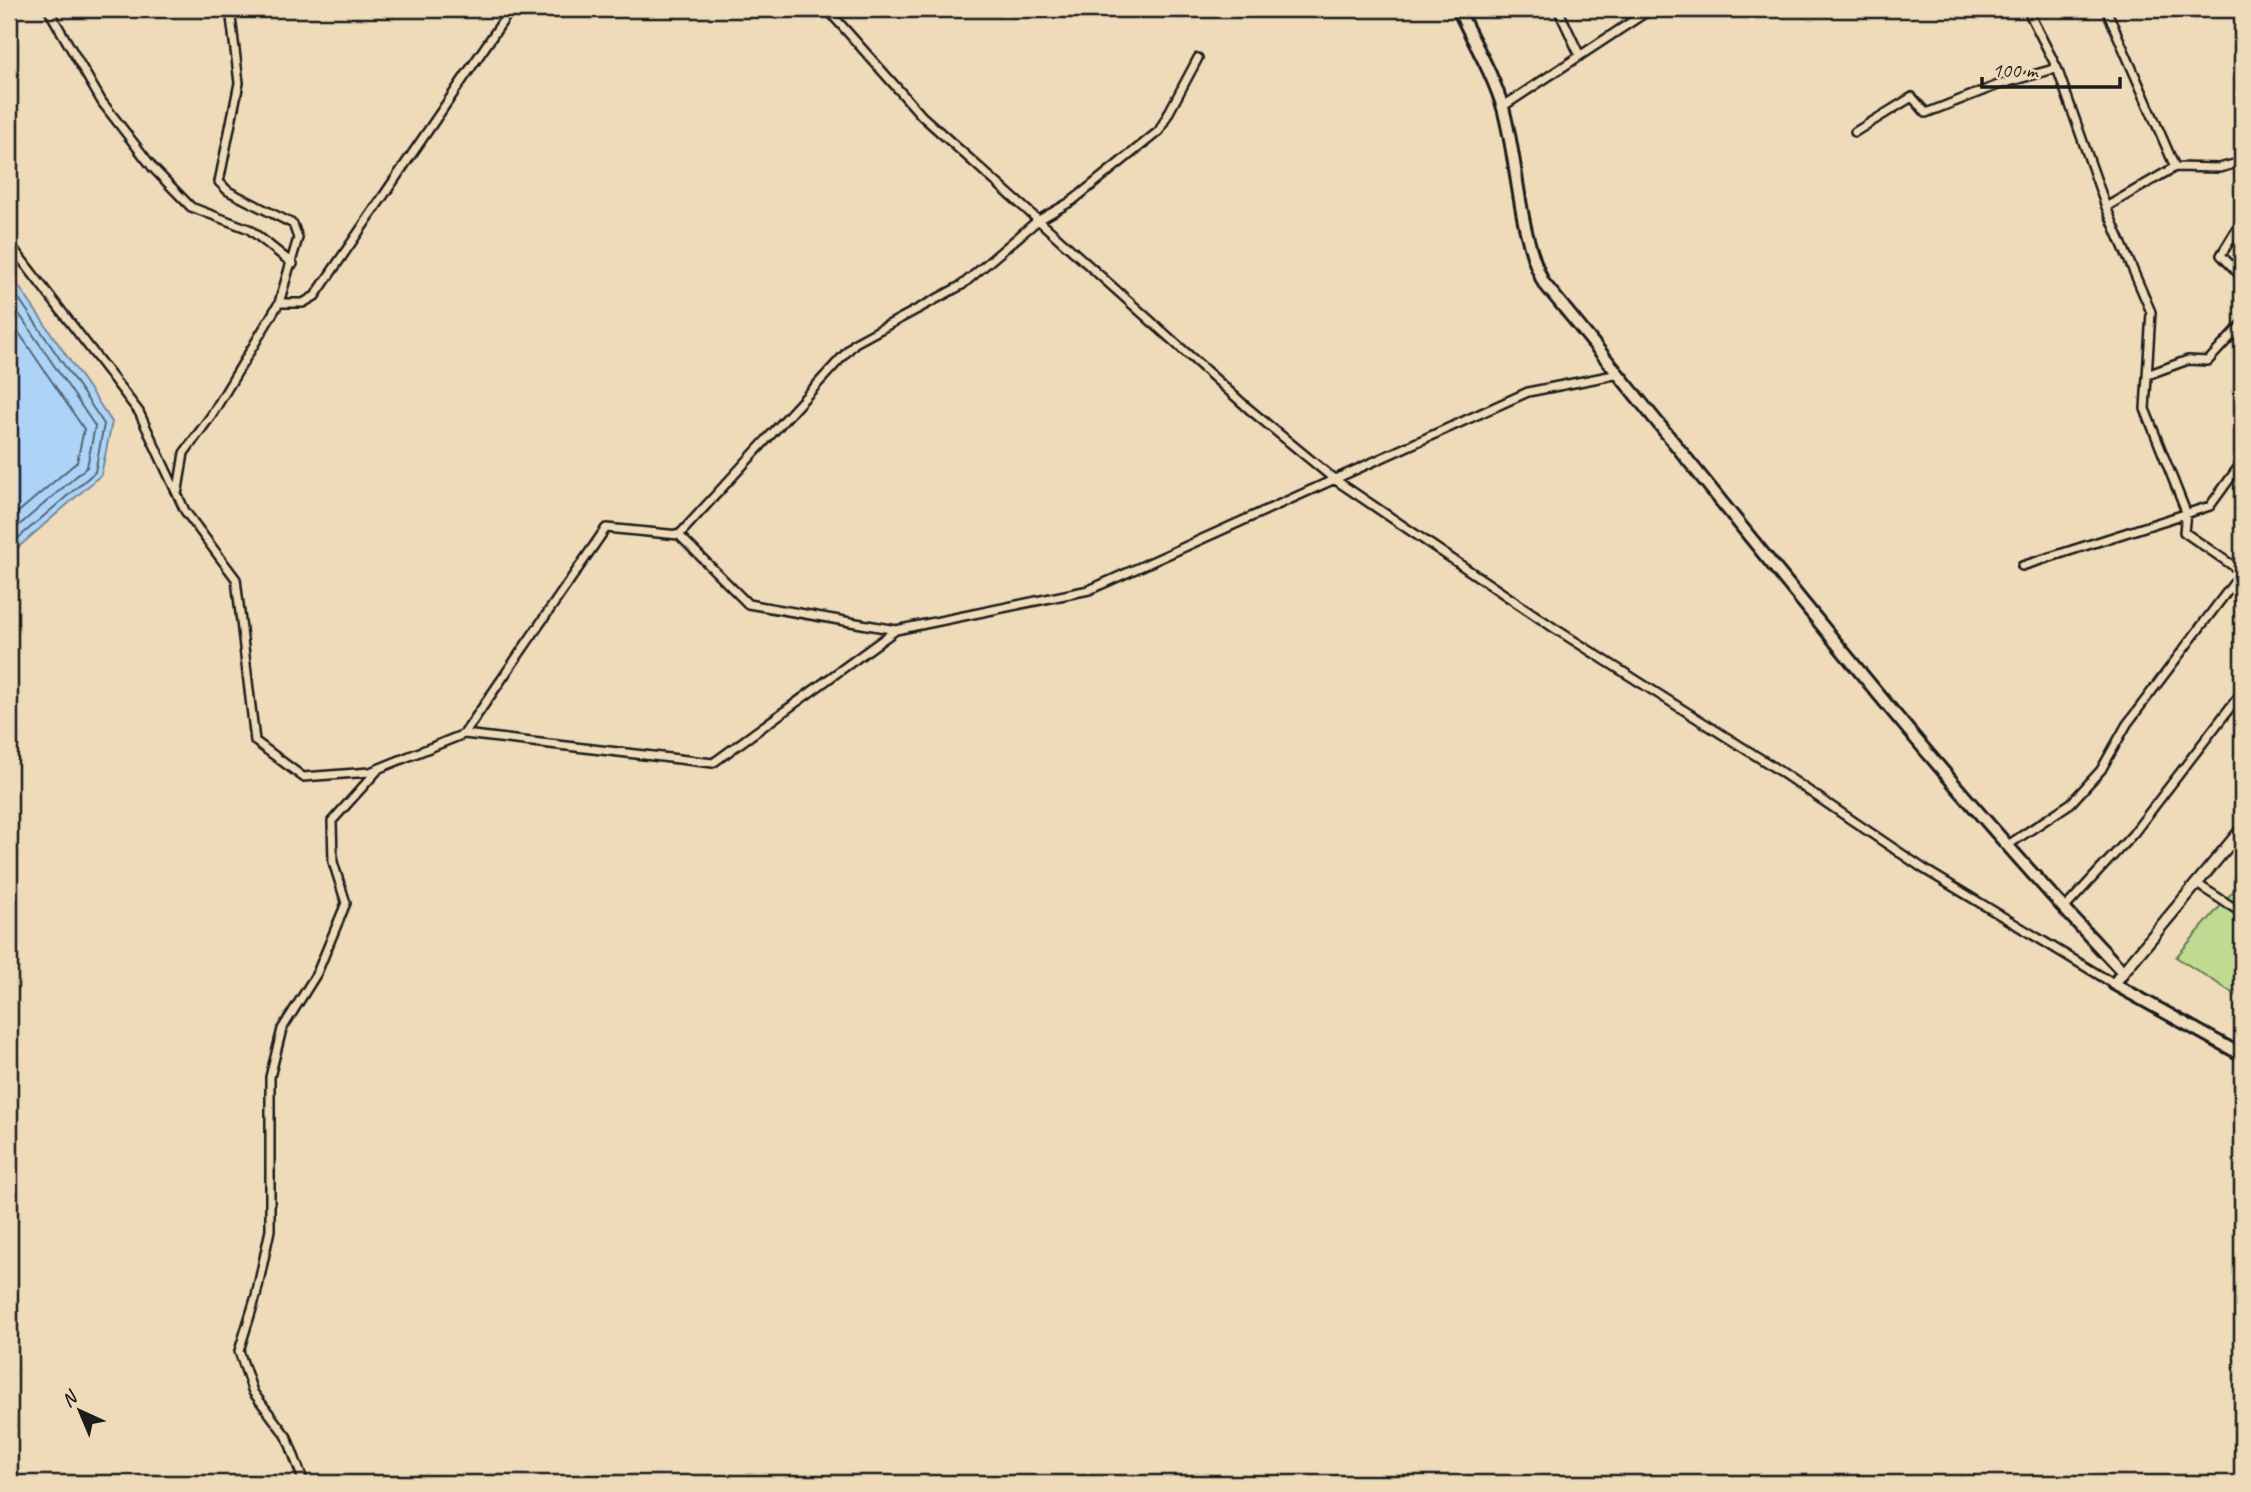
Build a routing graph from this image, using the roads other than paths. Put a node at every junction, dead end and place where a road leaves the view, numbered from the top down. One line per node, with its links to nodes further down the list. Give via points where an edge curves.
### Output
1 (48, 9): 22 (street, via 102,102 153,168 191,207 249,229)
2 (230, 9): 22 (street, via 239,83 219,182 293,224 298,237)
3 (511, 9): 24 (street, via 315,296 303,303)
4 (827, 9): 19 (street, via 922,116)
5 (1458, 9): 14 (main road)
6 (1558, 9): 11 (street)
7 (1651, 9): 10 (street)
8 (2027, 9): 13 (street)
9 (2106, 9): 17 (street)
10 (1639, 12): 11 (street)
11 (1580, 55): 14 (street)
12 (1198, 58): 19 (street, via 1159,131 1072,201)
13 (2057, 68): 15 (street, via 1926,113 1912,97); 18 (street)
14 (1502, 107): 26 (main road, via 1530,253 1543,282)
15 (1855, 132)
16 (2242, 162): 17 (street, via 2219,168)
17 (2175, 167): 18 (street)
18 (2106, 207): 27 (street, via 2151,312)
19 (1037, 221): 29 (street); 32 (street, via 962,285 855,343)
20 (2242, 221): 23 (street, via 2221,255)
21 (9, 243): 30 (street, via 139,412)
22 (293, 264): 24 (street)
23 (2242, 277)
24 (279, 303): 30 (street, via 184,453)
25 (2242, 324): 27 (street, via 2208,360 2188,360)
26 (1619, 374): 29 (street, via 1528,392); 40 (main road)
27 (2147, 375): 31 (street, via 2145,409)
28 (2242, 462): 31 (street, via 2210,506)
29 (1334, 480): 35 (street, via 1089,590); 45 (street, via 1924,869)
30 (178, 490): 38 (street, via 186,511 236,579 255,741 303,777)
31 (2186, 512): 33 (street); 34 (street, via 2184,532)
32 (679, 535): 35 (street, via 748,604); 37 (street, via 606,528)
33 (2022, 566)
34 (2242, 572): 40 (street, via 2127,724 2101,769 2071,803)
35 (895, 630): 37 (street, via 712,763)
36 (2242, 692): 42 (street, via 2133,834)
37 (464, 734): 38 (street)
38 (377, 770): 47 (street, via 332,821 333,862 346,903 317,973 282,1029 270,1077 270,1230 239,1351 253,1392 286,1437)
39 (2242, 829): 41 (street)
40 (2008, 845): 42 (main road)
41 (2197, 884): 43 (street); 44 (street)
42 (2064, 909): 44 (main road)
43 (2242, 913)
44 (2123, 972): 45 (main road)
45 (2114, 984): 46 (main road)
46 (2242, 1055)
47 (304, 1483)

